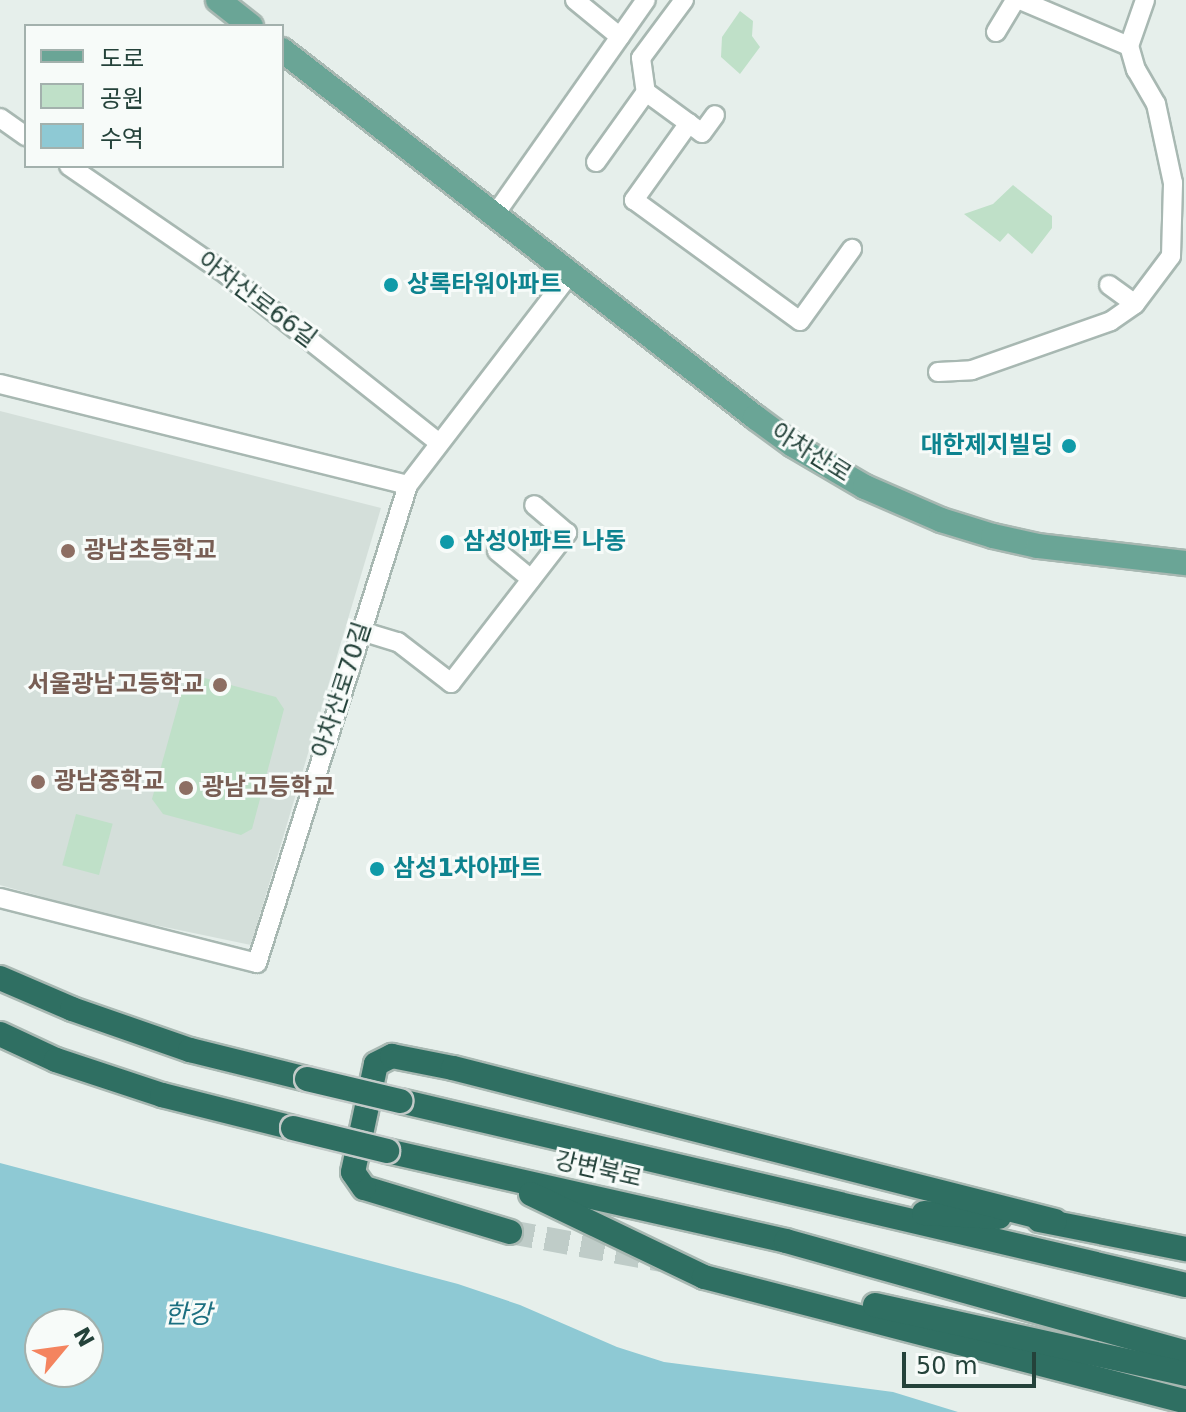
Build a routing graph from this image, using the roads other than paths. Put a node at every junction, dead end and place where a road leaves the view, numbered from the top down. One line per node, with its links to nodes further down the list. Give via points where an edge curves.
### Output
1 (218, 0): 7 (main road)
2 (575, 0): 9 (street)
3 (646, 0): 9 (street)
4 (684, 0): 12 (street, via 641,58)
5 (1017, 0): 8 (street); 10 (street)
6 (1145, 0): 10 (street)
7 (248, 24)
8 (996, 32)
9 (620, 37): 19 (street)
10 (1129, 46): 23 (street, via 1156,104 1173,183 1171,256)
11 (284, 52): 19 (main road, 아차산로)
12 (646, 92): 15 (street); 17 (street)
13 (715, 115): 15 (street, via 702,133)
14 (0, 118): 16 (street)
15 (689, 123): 20 (street, via 634,200 800,321)
16 (24, 135)
17 (596, 162)
18 (72, 168): 26 (street, 아차산로66길, via 226,274)
19 (494, 216): 21 (main road, 아차산로)
20 (852, 249)
21 (570, 274): 26 (street, 아차산로70길); 30 (main road, 아차산로, via 793,445 865,487 993,536)
22 (1109, 285): 23 (street)
23 (1135, 304): 24 (street, via 1111,321 972,370)
24 (938, 372)
25 (0, 384): 27 (street)
26 (438, 442): 27 (street, 아차산로70길)
27 (408, 485): 32 (street, 아차산로70길)
28 (534, 505): 31 (street, via 567,533)
29 (497, 551): 31 (street)
30 (1186, 563)
31 (531, 579): 32 (street, via 451,683 398,642)
32 (361, 631): 33 (street, 아차산로70길, via 257,963)
33 (0, 898)
34 (0, 978): 39 (highway, 강변북로, bridge, via 190,1050)
35 (0, 1034): 37 (highway, 강변북로)
36 (0, 1043): 37 (highway)
37 (56, 1060): 38 (highway, 강변북로, bridge, via 162,1095)
38 (493, 1176): 45 (highway, 강변북로, via 786,1241); 47 (highway, via 704,1277)
39 (855, 1210): 40 (highway); 44 (highway, 강변북로)
40 (1055, 1221): 41 (highway, via 453,1068 392,1056 376,1064 353,1172 364,1188); 42 (highway)
41 (510, 1232)
42 (1186, 1249)
43 (748, 1277): 46 (highway)
44 (1186, 1285)
45 (1186, 1353)
46 (1186, 1374)
47 (1185, 1401)

